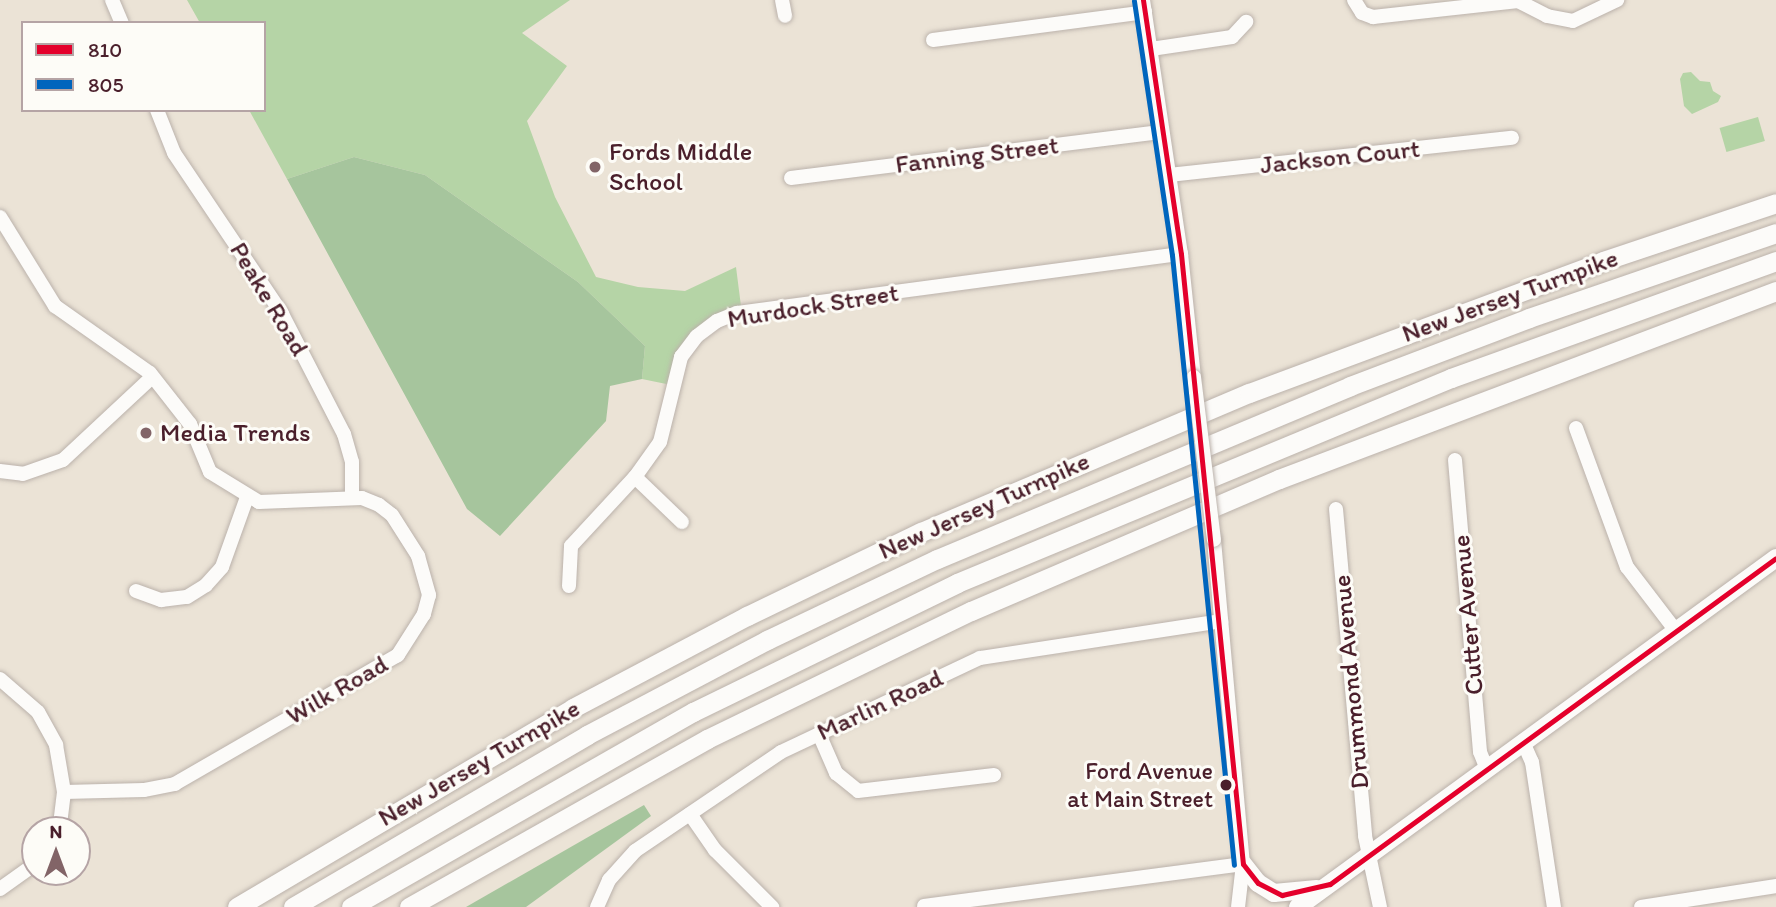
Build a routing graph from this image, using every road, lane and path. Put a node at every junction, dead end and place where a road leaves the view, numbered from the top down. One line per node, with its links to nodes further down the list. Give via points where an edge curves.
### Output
1 (113, 0): 8 (street)
2 (782, 0): 7 (street)
3 (1354, 0): 5 (street, via 1362,13 1373,17)
4 (1617, 0): 5 (street, via 1573,21 1547,16 1518,1)
5 (1450, 4)
6 (1144, 6): 10 (street); 11 (street)
7 (785, 16)
8 (121, 21)
9 (1246, 22): 11 (street, via 1232,37)
10 (933, 40)
11 (1151, 50): 13 (street)
12 (158, 112): 29 (street, Peake Road, via 174,153 282,314 344,434 352,462)
13 (1162, 132): 15 (street); 16 (street, Fanning Street)
14 (1512, 138): 15 (street, Jackson Court)
15 (1168, 175): 20 (street)
16 (791, 178)
17 (1776, 203): 53 (highway, New Jersey Turnpike, via 1603,261 1248,393 921,532 747,616 562,714)
18 (0, 217): 23 (street, Wilk Road, via 55,306)
19 (1776, 233): 54 (highway, New Jersey Turnpike, via 1541,313 1350,386 948,554 767,640 599,729)
20 (1181, 254): 27 (street, Murdock Street, via 737,313 717,321 697,336 681,357 660,442); 35 (street, bridge)
21 (1776, 261): 55 (highway, via 1451,378 957,583 692,712)
22 (1776, 292): 56 (highway, via 1279,479 971,611 707,739)
23 (152, 377): 26 (street, via 63,460 23,474); 28 (street, Wilk Road, via 190,424 210,472)
24 (1576, 428): 36 (street, via 1627,567)
25 (1455, 460): 41 (street, Cutter Avenue, via 1480,752)
26 (0, 471)
27 (635, 477): 31 (street); 33 (street, Murdock Street, via 571,546)
28 (247, 497): 29 (street, Wilk Road, via 259,502); 34 (street, via 222,567 206,585 187,597 161,600)
29 (352, 498): 43 (street, Wilk Road, via 370,500 388,511 418,556 429,595 424,614 398,655 175,783 145,790)
30 (1336, 509): 46 (street, Drummond Avenue)
31 (681, 522)
32 (1776, 558): 36 (main road)
33 (569, 586)
34 (136, 591)
35 (1221, 621): 39 (street, Marlin Road, via 1003,651); 47 (street)
36 (1676, 631): 40 (main road)
37 (5, 682): 38 (street); 43 (street, via 38,712 56,745)
38 (0, 699)
39 (819, 734): 42 (street, via 836,773 858,791); 44 (street, Marlin Road, via 781,752)
40 (1523, 743): 41 (main road); 62 (street, via 1532,762)
41 (1487, 769): 46 (main road)
42 (994, 775)
43 (64, 792): 45 (street)
44 (690, 814): 57 (street, Marlin Road, via 620,864); 58 (street, via 715,850 753,883)
45 (61, 816)
46 (1370, 854): 49 (main road); 61 (street, Drummond Avenue)
47 (1243, 864): 49 (main road, via 1258,883 1274,893 1298,894); 52 (street); 59 (street)
48 (21, 874): 51 (street)
49 (1330, 884): 60 (main road)
50 (1776, 886): 63 (street)
51 (0, 890)
52 (924, 906)
53 (237, 907)
54 (293, 907)
55 (351, 907)
56 (409, 907)
57 (597, 907)
58 (772, 907)
59 (1238, 907)
60 (1298, 907)
61 (1380, 907)
62 (1554, 907)
63 (1641, 907)

